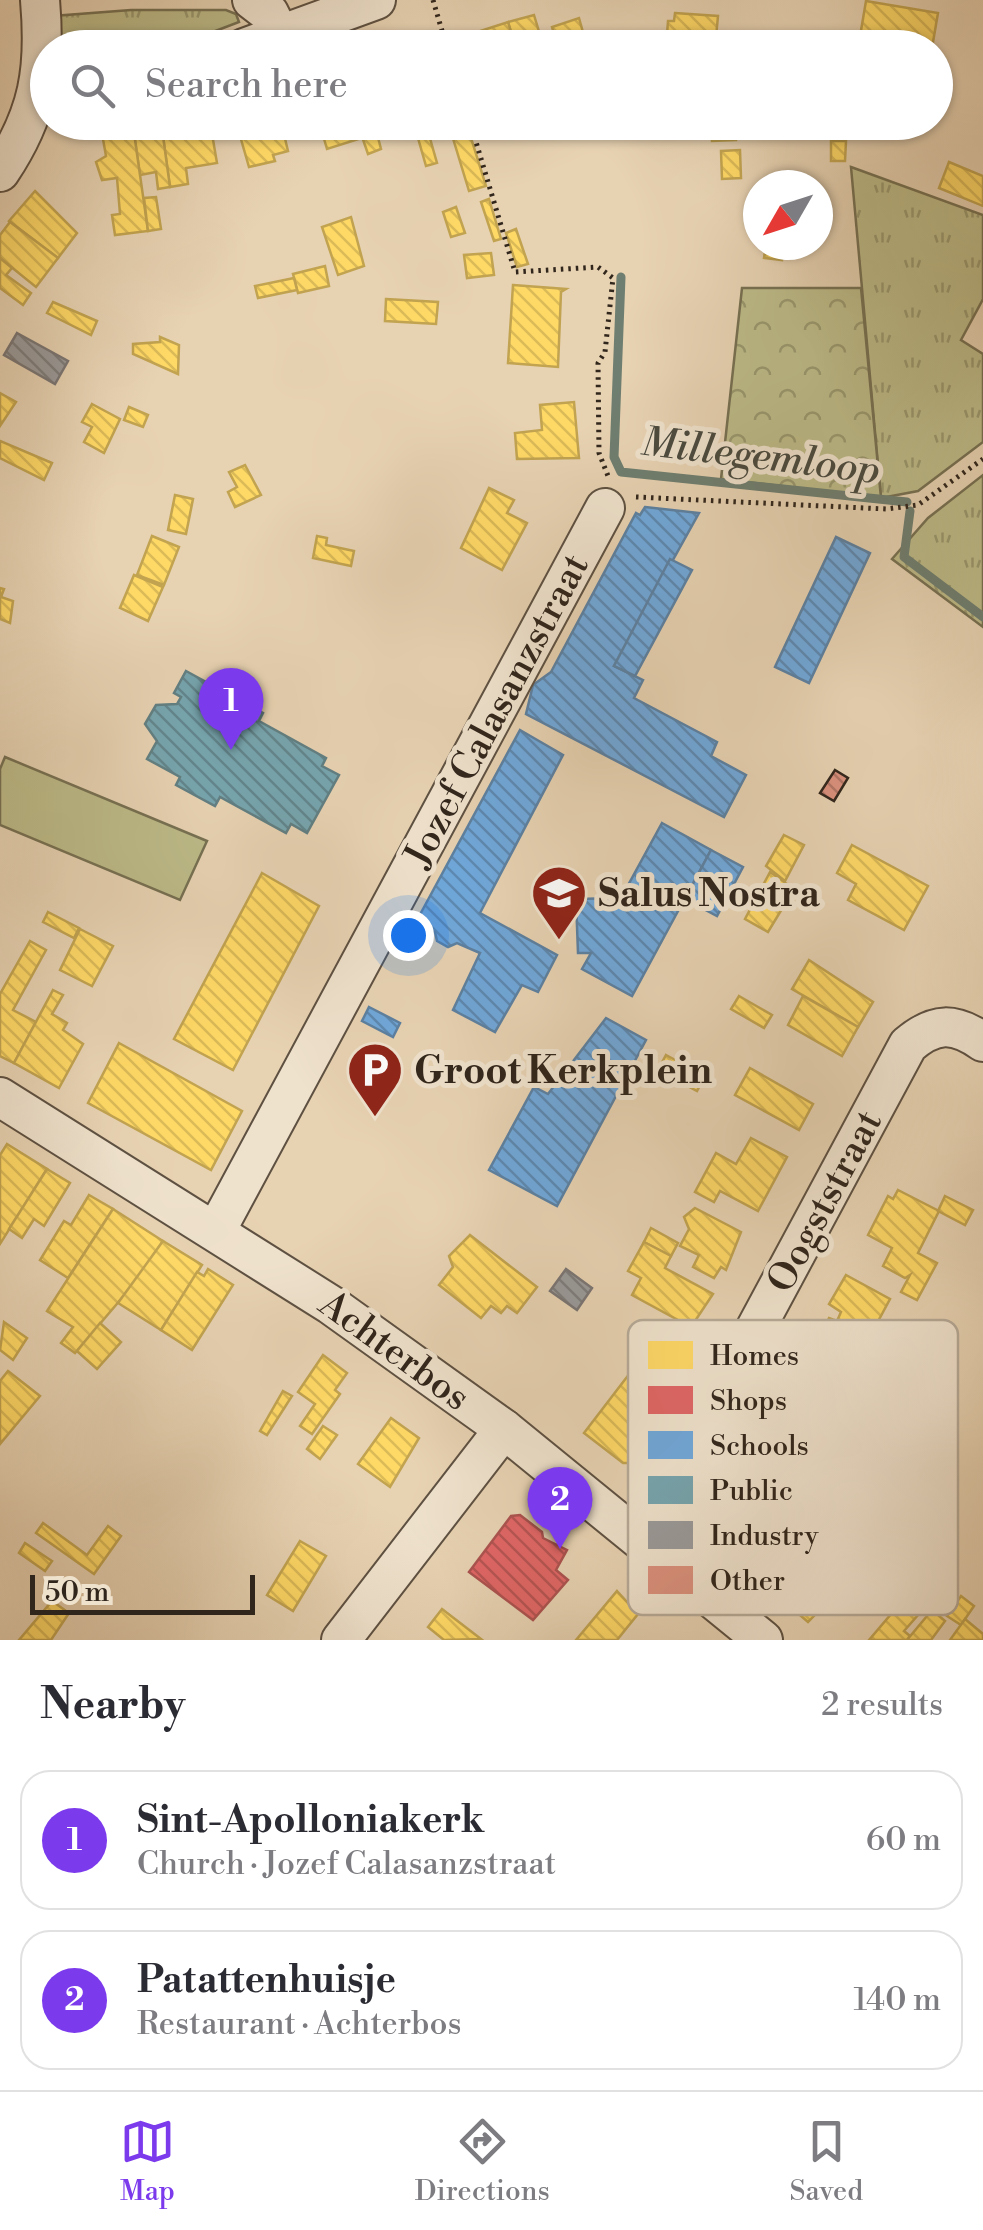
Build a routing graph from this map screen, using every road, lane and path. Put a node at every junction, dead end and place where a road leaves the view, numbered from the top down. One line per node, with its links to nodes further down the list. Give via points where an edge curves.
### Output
1 (40, 0): 5 (street)
2 (252, 0): 6 (street)
3 (376, 0): 7 (street)
4 (432, 0): 8 (path)
5 (43, 30)
6 (278, 30)
7 (294, 30)
8 (441, 30)
9 (30, 98): 10 (street)
10 (0, 104)
11 (30, 119): 13 (street)
12 (475, 140): 15 (path, Jozef Calasanzstraat, via 515,272 598,267 613,278 605,352 598,362 599,453 610,479)
13 (0, 172)
14 (983, 458): 15 (path, Jozef Calasanzstraat, via 918,506 634,497)
15 (605, 508): 18 (street, Jozef Calasanzstraat)
16 (983, 1042): 19 (street, Oogststraat, via 948,1025 908,1044)
17 (0, 1097): 18 (street, Achterbos)
18 (217, 1229): 20 (street, Achterbos)
19 (760, 1320)
20 (504, 1429): 21 (street, Achterbos); 23 (street)
21 (628, 1526)
22 (734, 1615): 24 (street, Achterbos)
23 (341, 1640)
24 (764, 1640)

